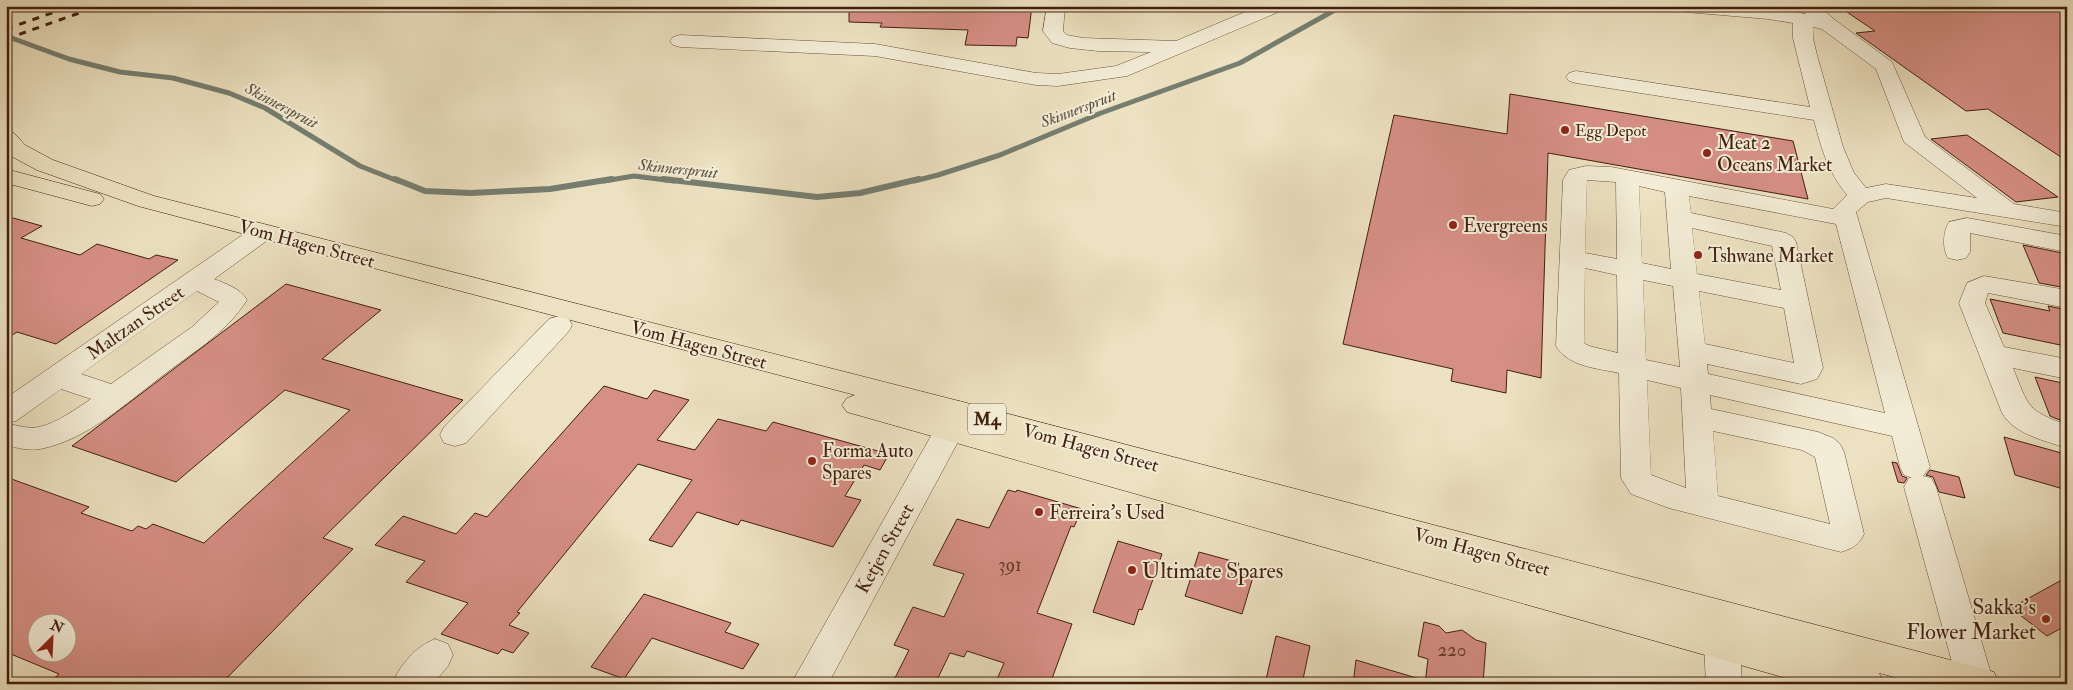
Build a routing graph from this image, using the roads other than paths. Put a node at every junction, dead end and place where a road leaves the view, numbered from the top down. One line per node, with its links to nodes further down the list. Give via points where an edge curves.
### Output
1 (1056, 6): 6 (street, via 1053,31 1058,39 1096,44)
2 (1276, 6): 6 (street)
3 (1686, 6): 4 (street)
4 (1805, 13): 8 (street, via 1805,46); 14 (street, via 1828,24 1885,66 1912,137)
5 (680, 41): 6 (street, via 875,50 1058,80 1120,72)
6 (1182, 46)
7 (1576, 77): 8 (street)
8 (1822, 114): 13 (street, via 1838,166)
9 (6, 138): 18 (main road, Vom Hagen Street / M4, via 17,150 45,166)
10 (6, 176): 18 (main road, Vom Hagen Street / M4)
11 (1627, 178): 12 (street); 21 (street, via 1583,172 1577,175); 22 (street)
12 (1676, 187): 15 (street); 16 (street)
13 (1860, 196): 14 (street, via 1886,191); 16 (street, via 1844,210)
14 (2002, 217): 17 (street); 19 (street); 20 (street, via 1958,226)
15 (1679, 218): 24 (street); 26 (street, via 1778,238 1784,242)
16 (1845, 218): 38 (street)
17 (2067, 220)
18 (255, 237): 23 (street, Maltzan Street); 27 (main road, Vom Hagen Street / M4); 37 (main road, Vom Hagen Street / M4)
19 (2067, 244)
20 (1957, 252)
21 (1572, 258): 22 (street); 30 (street, via 1570,346 1580,354)
22 (1630, 269): 24 (street); 30 (street)
23 (194, 280): 32 (street, Maltzan Street); 34 (street, via 234,300 228,310)
24 (1685, 280): 26 (street); 28 (street)
25 (2067, 299): 29 (street, via 1984,284 1976,288 1972,303)
26 (1797, 302): 28 (street, via 1809,368 1807,372 1801,374)
27 (559, 325): 37 (main road, Vom Hagen Street / M4); 40 (street)
28 (1692, 351): 33 (street)
29 (1994, 356): 31 (street); 41 (street, via 2017,413 2032,424)
30 (1633, 367): 33 (street); 42 (street, via 1636,478 1642,485 1669,496)
31 (2067, 369)
32 (58, 377): 34 (street); 35 (street, Maltzan Street)
33 (1695, 381): 36 (street); 38 (street)
34 (114, 396): 39 (street, via 67,427 42,437)
35 (6, 413)
36 (1697, 417): 42 (street); 42 (street, via 1822,446 1829,452 1848,534 1841,539 1830,538)
37 (954, 421): 43 (main road, Vom Hagen Street / M4); 45 (main road, Vom Hagen Street / M4); 47 (street, Ketjen Street)
38 (1904, 428): 45 (street)
39 (6, 434)
40 (454, 435)
41 (2067, 437)
42 (1702, 504)
43 (1722, 644): 48 (street); 49 (main road, Vom Hagen Street / M4)
44 (435, 655): 46 (street)
45 (1978, 683)
46 (410, 684)
47 (809, 684)
48 (1724, 684)
49 (1866, 684)

